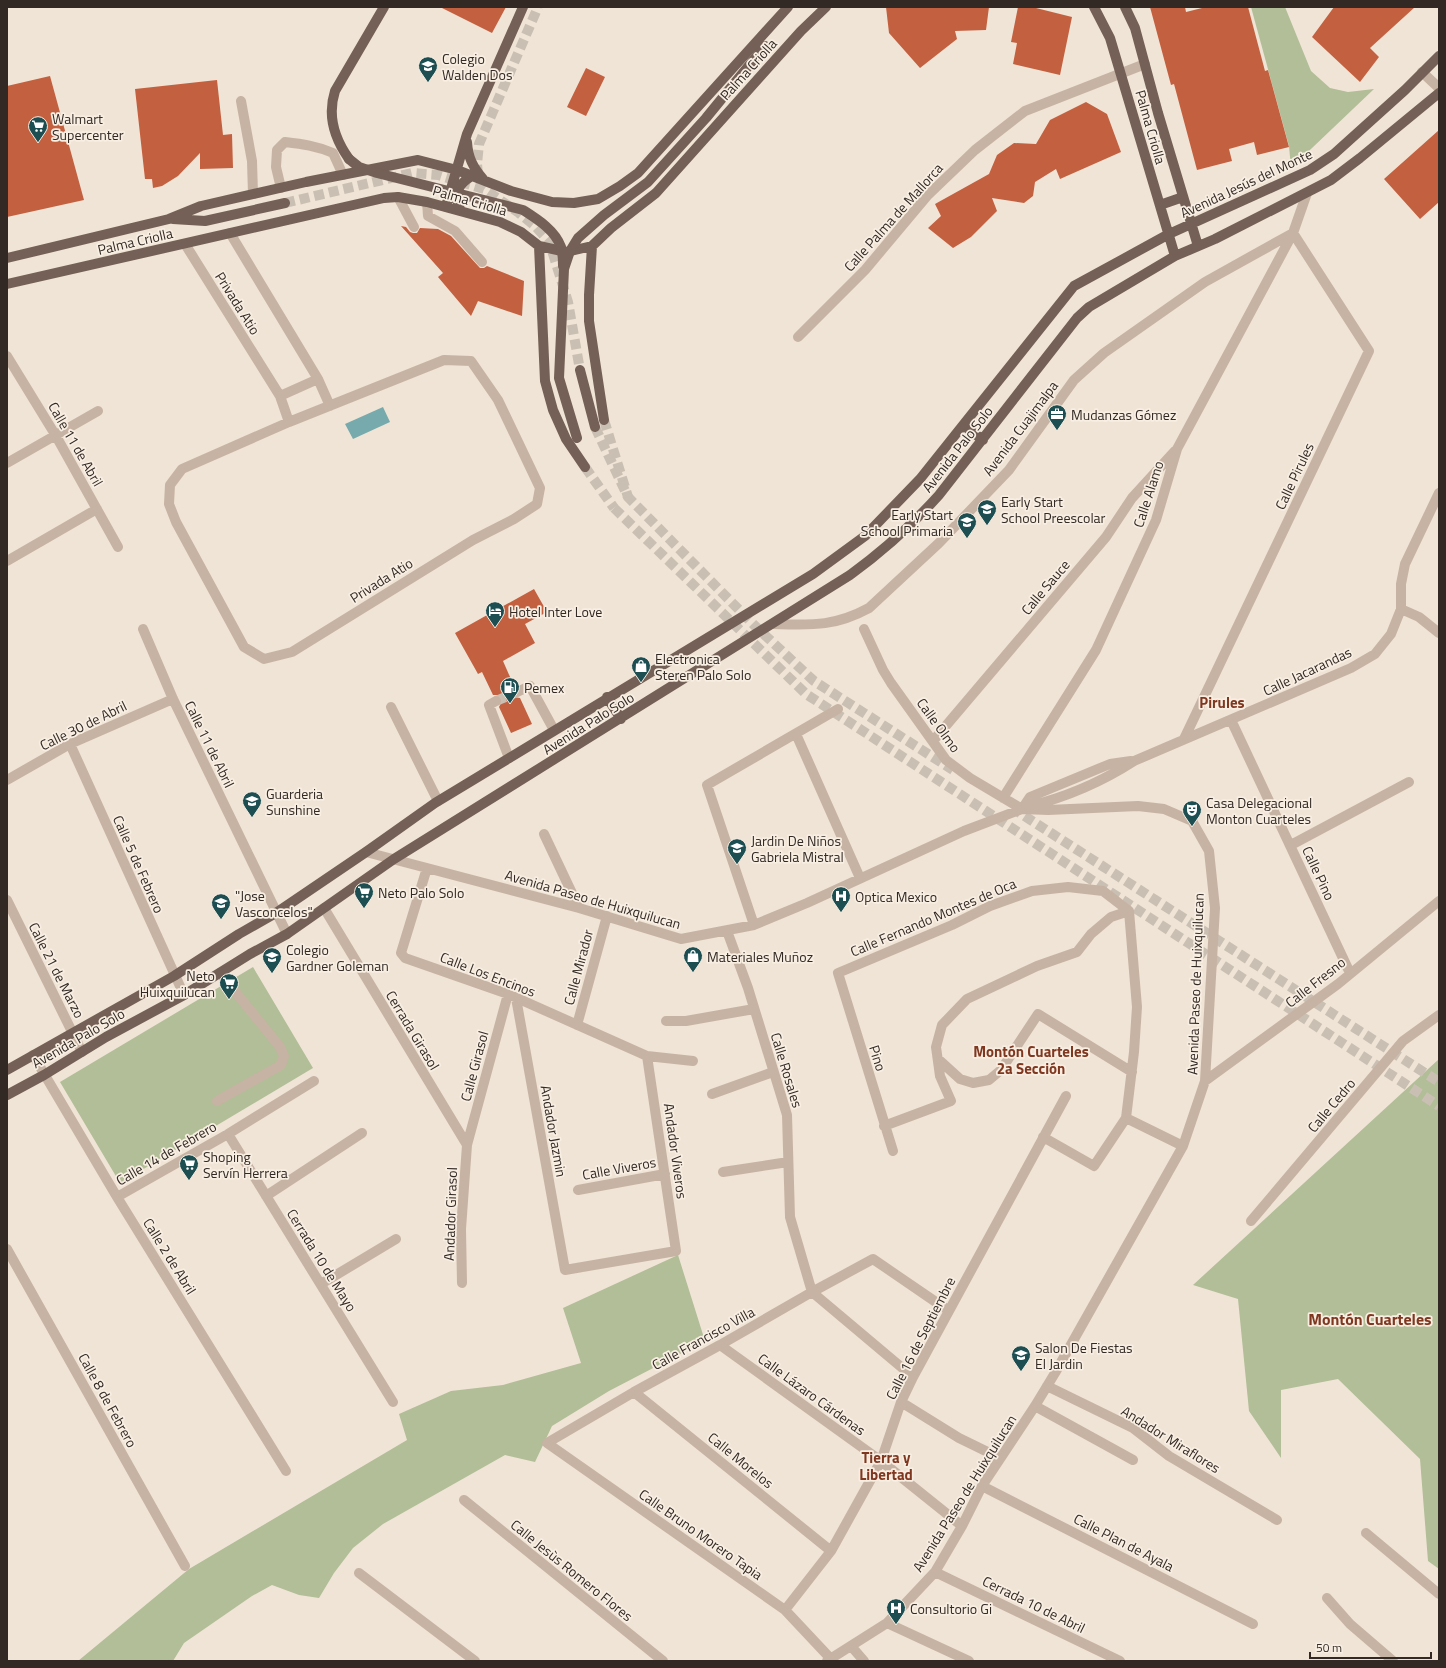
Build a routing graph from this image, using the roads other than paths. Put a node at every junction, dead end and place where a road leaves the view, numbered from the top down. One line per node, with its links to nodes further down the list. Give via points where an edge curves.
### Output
1 (384, 7): 44 (main road, bridge, via 335,91 332,102 333,129 348,159 359,167 377,173 523,210 542,222 556,238 561,248)
2 (523, 7): 14 (main road)
3 (826, 7): 17 (main road, Palma Criolla, via 801,31)
4 (1094, 7): 9 (main road, Palma Criolla, via 1110,38)
5 (1125, 7): 8 (main road, Palma Criolla, via 1135,28)
6 (785, 10): 15 (main road, Palma Criolla); 44 (main road, bridge, via 765,46 706,118 648,182 578,238)
7 (1439, 56): 10 (main road, Avenida Jesús del Monte)
8 (1145, 64): 9 (street, Calle Palma de Mallorca); 24 (main road, Palma Criolla)
9 (1121, 72): 29 (main road, Palma Criolla); 46 (street, Calle Palma de Mallorca, via 1025,111 975,150 928,196 865,270)
10 (1422, 72): 11 (street); 32 (main road, Avenida Jesús del Monte, via 1334,154 1310,170)
11 (1439, 88)
12 (1439, 93): 22 (main road, via 1331,180)
13 (241, 101): 23 (street, via 252,161)
14 (467, 134): 16 (main road); 20 (main road, via 469,160)
15 (652, 158): 17 (main road, via 665,154 671,158); 20 (main road, Palma Criolla, via 638,173 598,199 574,203 552,202)
16 (457, 170): 18 (main road, Palma Criolla, via 418,160); 19 (main road, Palma Criolla); 28 (main road)
17 (674, 173): 39 (main road, Palma Criolla, via 656,193)
18 (343, 175): 21 (main road, Palma Criolla); 21 (street, via 333,153 321,148 285,142 277,150 276,167)
19 (472, 176): 20 (main road, Palma Criolla); 30 (main road, via 464,180 459,187 456,201)
20 (484, 181)
21 (281, 188): 23 (main road, Palma Criolla)
22 (1307, 193): 35 (street, Calle Alamo); 40 (main road)
23 (253, 194): 31 (main road, Palma Criolla, via 201,206)
24 (1183, 196): 29 (main road); 32 (main road, Palma Criolla)
25 (398, 197): 26 (main road, Palma Criolla); 33 (street); 34 (main road, Palma Criolla)
26 (427, 202): 28 (main road, Palma Criolla); 43 (street, via 428,216 455,231)
27 (285, 203): 31 (main road, via 205,221)
28 (446, 206): 30 (main road, Palma Criolla)
29 (1160, 206): 36 (main road, Palma Criolla)
30 (461, 211): 38 (main road, Palma Criolla, via 500,222 521,232)
31 (169, 219): 42 (main road, Palma Criolla)
32 (1192, 225): 36 (main road, Avenida Jesús del Monte); 40 (main road, Palma Criolla)
33 (414, 227)
34 (230, 233): 37 (main road, Palma Criolla); 49 (street, Privada Atio)
35 (1293, 233): 59 (street, Calle Alamo); 66 (street, Avenida Cuajimalpa, via 1206,282 1104,353 1074,380 1009,470 939,543 869,608 833,623 813,626); 80 (street, Calle Pirules, via 1369,351)
36 (1169, 234): 41 (main road, Palma Criolla); 55 (main road, Avenida Palo Solo, via 1074,286)
37 (185, 244): 45 (main road, Palma Criolla); 50 (street, Privada Atio)
38 (539, 246): 39 (main road, Palma Criolla, via 566,252); 44 (main road, bridge, via 545,381 553,410 566,439 585,467 559,378)
39 (592, 246): 53 (main road, via 590,321)
40 (1198, 246): 41 (main road)
41 (1175, 256): 58 (main road, Avenida Palo Solo, via 1089,307 1077,318)
42 (7, 258)
43 (482, 262)
44 (564, 269)
45 (7, 284)
46 (798, 337)
47 (7, 356): 57 (street, Calle 11 de Abril)
48 (580, 370): 56 (main road)
49 (318, 379): 50 (street); 51 (street, Privada Atio)
50 (280, 396): 54 (street, Privada Atio)
51 (330, 406): 54 (street, Privada Atio); 54 (street, Privada Atio, via 444,360 471,361 498,400 540,488 536,504 292,652 264,659 244,647 179,529 169,504 170,485 182,469)
52 (98, 411): 57 (street)
53 (604, 420)
54 (289, 422)
55 (963, 425): 58 (main road); 71 (main road, Avenida Palo Solo, via 920,479 851,548 813,574)
56 (595, 427)
57 (56, 436): 60 (street); 62 (street, Calle 11 de Abril)
58 (983, 440): 66 (main road, Avenida Palo Solo, via 917,520 850,575)
59 (1177, 449): 81 (street, Calle Sauce, via 1132,498 1106,537); 86 (street, Calle Alamo, via 1156,520 1096,650)
60 (7, 463)
61 (1439, 493): 65 (street, via 1405,564 1401,584)
62 (97, 508): 63 (street, Calle 11 de Abril); 64 (street)
63 (118, 547)
64 (7, 561)
65 (1401, 609): 69 (street, via 1418,617); 77 (street, Calle Jacarandas, via 1391,634 1375,654 1351,668)
66 (773, 624): 76 (main road, Avenida Palo Solo)
67 (143, 629): 72 (street, Calle 11 de Abril)
68 (864, 629): 81 (street, Calle Olmo, via 887,676)
69 (1439, 633)
70 (517, 692): 78 (street, via 530,686)
71 (607, 697): 76 (main road); 78 (main road, Avenida Palo Solo)
72 (173, 699): 82 (street, Calle 30 de Abril); 100 (street, Calle 11 de Abril)
73 (496, 701): 83 (street, via 489,705)
74 (391, 707): 87 (street)
75 (838, 709): 79 (street)
76 (621, 719): 92 (main road, Avenida Palo Solo)
77 (1231, 720): 80 (street, Calle Jacarandas); 90 (street, Calle Pino)
78 (554, 730): 83 (main road, Avenida Palo Solo)
79 (796, 734): 94 (street); 102 (street, via 707,785)
80 (1184, 739): 88 (street, Calle Jacarandas, via 1134,760 1114,774 1048,802)
81 (933, 741): 86 (street, Calle Olmo, via 946,760)
82 (70, 744): 84 (street, Calle 30 de Abril); 108 (street, Calle 5 de Febrero)
83 (508, 758): 87 (main road, Avenida Palo Solo)
84 (7, 780)
85 (1409, 782): 90 (street)
86 (1004, 798): 88 (street, Calle Olmo)
87 (438, 801): 91 (main road, Avenida Palo Solo)
88 (1022, 809): 94 (street, Avenida Paseo de Huixquilucan, via 964,830); 126 (street, Avenida Paseo de Huixquilucan, via 1138,806 1164,809 1192,821 1210,851 1215,908)
89 (544, 834): 98 (street)
90 (1290, 844): 107 (street, Calle Pino)
91 (366, 852): 92 (street, Avenida Paseo de Huixquilucan); 100 (main road, Avenida Palo Solo)
92 (394, 859): 93 (street, Avenida Paseo de Huixquilucan); 97 (main road, Avenida Palo Solo)
93 (427, 868): 98 (street, Avenida Paseo de Huixquilucan); 110 (street, Calle Los Encinos, via 402,955)
94 (860, 878): 102 (street, Avenida Paseo de Huixquilucan)
95 (7, 900): 115 (street, Calle 21 de Marzo)
96 (1439, 901): 107 (street, Calle Fresno)
97 (324, 908): 104 (main road, Avenida Palo Solo); 136 (street, Cerrada Girasol)
98 (579, 908): 101 (street, Avenida Paseo de Huixquilucan)
99 (1129, 911): 106 (street, Calle Fernando Montes de Oca, via 1103,891 1068,887 1032,891 990,906 952,925); 119 (street, via 1111,916 1091,934 1077,952 1036,966 967,999 942,1025 936,1047); 123 (street, via 1137,1007)
100 (276, 913): 104 (street, Calle 11 de Abril); 108 (main road, Avenida Palo Solo)
101 (607, 916): 103 (street, Avenida Paseo de Huixquilucan, via 681,939); 114 (street, Calle Mirador)
102 (754, 925): 103 (street, Avenida Paseo de Huixquilucan)
103 (727, 931): 111 (street, Calle Rosales)
104 (287, 934): 105 (main road, Avenida Palo Solo)
105 (220, 973): 109 (main road, Avenida Palo Solo); 130 (street, via 280,1047 284,1056 281,1065)
106 (838, 973): 132 (street, Pino)
107 (1350, 973): 126 (street, Calle Fresno)
108 (174, 976): 109 (street, Calle 5 de Febrero); 115 (main road, Avenida Palo Solo)
109 (184, 995): 116 (main road, Avenida Palo Solo)
110 (512, 996): 114 (street, Calle Los Encinos); 136 (street, Calle Girasol); 148 (street, Andador Jazmin, via 565,1270)
111 (754, 1009): 113 (street, via 686,1021); 122 (street, Calle Rosales)
112 (1439, 1016): 145 (street, Calle Cedro, via 1403,1041)
113 (666, 1021)
114 (577, 1024): 118 (street, Calle Los Encinos)
115 (72, 1032): 116 (street, Calle 21 de Marzo); 117 (main road, Avenida Palo Solo)
116 (82, 1052): 124 (main road, Avenida Palo Solo)
117 (33, 1055): 121 (main road, Avenida Palo Solo); 124 (street, Calle 2 de Abril)
118 (647, 1056): 120 (street, Calle Los Encinos); 141 (street, Andador Viveros)
119 (938, 1059): 123 (street, via 960,1079 973,1083 989,1080 1002,1070 1038,1014); 132 (street, via 940,1076 952,1101)
120 (693, 1061)
121 (7, 1070)
122 (773, 1072): 127 (street); 139 (street, Calle Rosales, via 787,1115)
123 (1132, 1072): 131 (street)
124 (44, 1075): 128 (main road, Avenida Palo Solo); 144 (street, Calle 2 de Abril)
125 (314, 1081): 134 (street, Calle 14 de Febrero)
126 (1205, 1081): 137 (street, Avenida Paseo de Huixquilucan)
127 (712, 1094)
128 (7, 1095)
129 (1066, 1096): 135 (street, Calle 16 de Septiembre)
130 (217, 1101)
131 (1126, 1118): 135 (street, via 1094,1166); 137 (street)
132 (884, 1126): 138 (street, Pino)
133 (362, 1133): 143 (street)
134 (228, 1134): 143 (street, Cerrada 10 de Mayo); 144 (street, Calle 14 de Febrero)
135 (1043, 1137): 152 (street, Calle 16 de Septiembre)
136 (466, 1145): 149 (street, Andador Girasol, via 461,1229)
137 (1183, 1146): 155 (street, Avenida Paseo de Huixquilucan)
138 (892, 1151)
139 (788, 1162): 140 (street); 151 (street, Calle Rosales, via 790,1217)
140 (723, 1172)
141 (665, 1174): 142 (street, Calle Viveros); 148 (street, Andador Viveros)
142 (578, 1190)
143 (266, 1196): 150 (street, Cerrada 10 de Mayo)
144 (117, 1197): 164 (street, Calle 2 de Abril)
145 (1251, 1221)
146 (396, 1239): 150 (street)
147 (7, 1249): 171 (street, Calle 8 de Febrero)
148 (676, 1251)
149 (462, 1283)
150 (321, 1284): 157 (street, Cerrada 10 de Mayo)
151 (812, 1292): 152 (street, Calle Francisco Villa, via 873,1259); 153 (street, Calle Francisco Villa); 154 (street)
152 (949, 1311): 154 (street, Calle 16 de Septiembre)
153 (720, 1345): 156 (street, Calle Francisco Villa); 163 (street, Calle Lázaro Cárdenas)
154 (913, 1377): 158 (street, Calle 16 de Septiembre)
155 (1047, 1386): 159 (street, Avenida Paseo de Huixquilucan); 167 (street, Andador Miraflores, via 1133,1428 1169,1456)
156 (634, 1392): 160 (street, Calle Francisco Villa); 170 (street, Calle Morelos)
157 (393, 1402)
158 (901, 1402): 161 (street, via 958,1438); 163 (street, Calle 16 de Septiembre)
159 (1035, 1406): 161 (street, Avenida Paseo de Huixquilucan); 162 (street)
160 (547, 1444): 176 (street, Calle Bruno Morero Tapia)
161 (1000, 1458): 165 (street, Avenida Paseo de Huixquilucan)
162 (1133, 1460)
163 (881, 1461): 168 (street, Calle Lázaro Cárdenas); 170 (street, Calle 16 de Septiembre)
164 (286, 1471)
165 (982, 1486): 168 (street, Avenida Paseo de Huixquilucan); 178 (street, Calle Plan de Ayala)
166 (464, 1500): 182 (street, Calle Jesùs Romero Flores)
167 (1277, 1520)
168 (962, 1526): 173 (street, Avenida Paseo de Huixquilucan)
169 (1366, 1533): 174 (street)
170 (831, 1551): 176 (street, Calle 16 de Septiembre)
171 (185, 1566)
172 (359, 1572): 181 (street)
173 (935, 1572): 177 (street, Avenida Paseo de Huixquilucan); 185 (street, Cerrada 10 de Abril)
174 (1439, 1594)
175 (1327, 1598): 186 (street, via 1350,1624)
176 (785, 1610): 180 (street, Calle Bruno Morero Tapia)
177 (887, 1623): 179 (street, Avenida Paseo de Huixquilucan); 184 (street)
178 (1253, 1624)
179 (851, 1646): 180 (street, Avenida Paseo de Huixquilucan); 183 (street)
180 (829, 1660)
181 (475, 1661)
182 (662, 1661)
183 (864, 1661)
184 (969, 1661)
185 (1120, 1661)
186 (1393, 1661)

